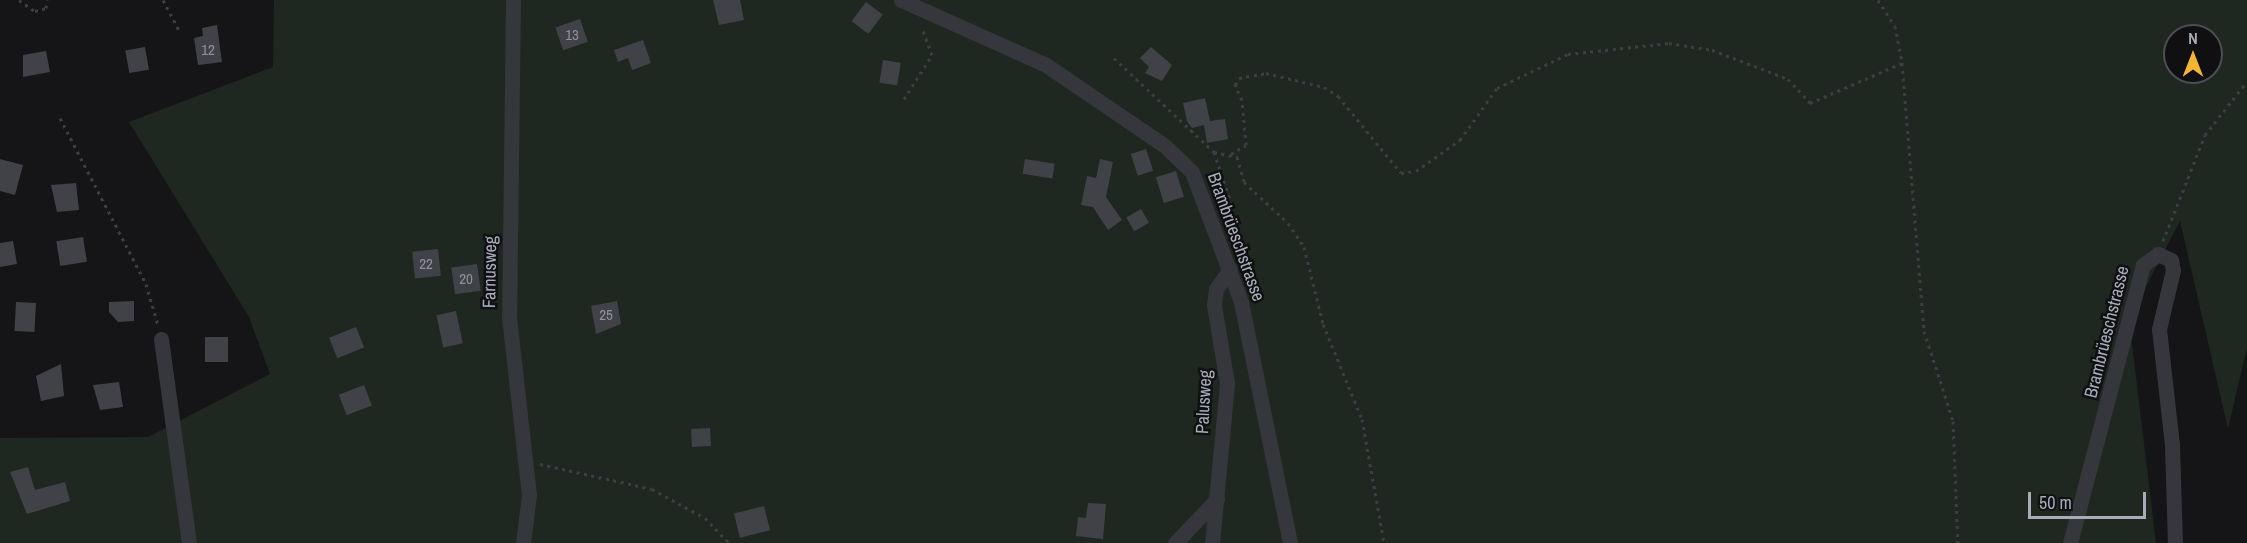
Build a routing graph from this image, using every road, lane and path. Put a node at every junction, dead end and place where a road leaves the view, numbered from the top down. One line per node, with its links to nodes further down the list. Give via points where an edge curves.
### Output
1 (19, 0): 2 (path, via 35,11 46,8)
2 (48, 0)
3 (163, 0): 7 (path)
4 (513, 0): 17 (street, Farnusweg, via 509,317)
5 (1878, 0): 8 (path, via 1895,26)
6 (906, 3): 10 (path, via 931,42 932,55); 15 (street, Brambrüeschstrasse, via 1046,65 1178,156 1192,172)
7 (179, 30)
8 (1902, 63): 13 (path, via 1810,103 1788,79 1712,50 1669,43 1568,54 1530,68 1497,88 1460,140 1416,171 1401,173 1338,96 1324,87 1266,73 1239,78 1235,85 1242,100 1246,145); 26 (path, via 1924,331 1953,421)
9 (2247, 81): 14 (path, via 2205,135)
10 (904, 99)
11 (60, 118): 16 (path, via 146,284)
12 (1214, 152): 13 (path)
13 (1231, 154): 25 (path, via 1244,182 1288,223 1304,247 1323,324 1362,419)
14 (2158, 254): 27 (street, Brambrüeschstrasse, via 2143,265); 28 (street, via 2171,261 2173,270 2159,329 2172,444)
15 (1230, 269): 18 (street, Palusweg, via 1216,289 1214,305 1227,383); 24 (street, Brambrüeschstrasse, via 1255,360)
16 (161, 339): 19 (street)
17 (526, 461): 20 (street, Farnusweg); 21 (path, via 652,489 705,518)
18 (1217, 499): 22 (street); 23 (street, Palusweg)
19 (189, 543)
20 (523, 543)
21 (729, 543)
22 (1175, 543)
23 (1212, 543)
24 (1290, 543)
25 (1384, 543)
26 (1958, 543)
27 (2070, 543)
28 (2175, 543)

